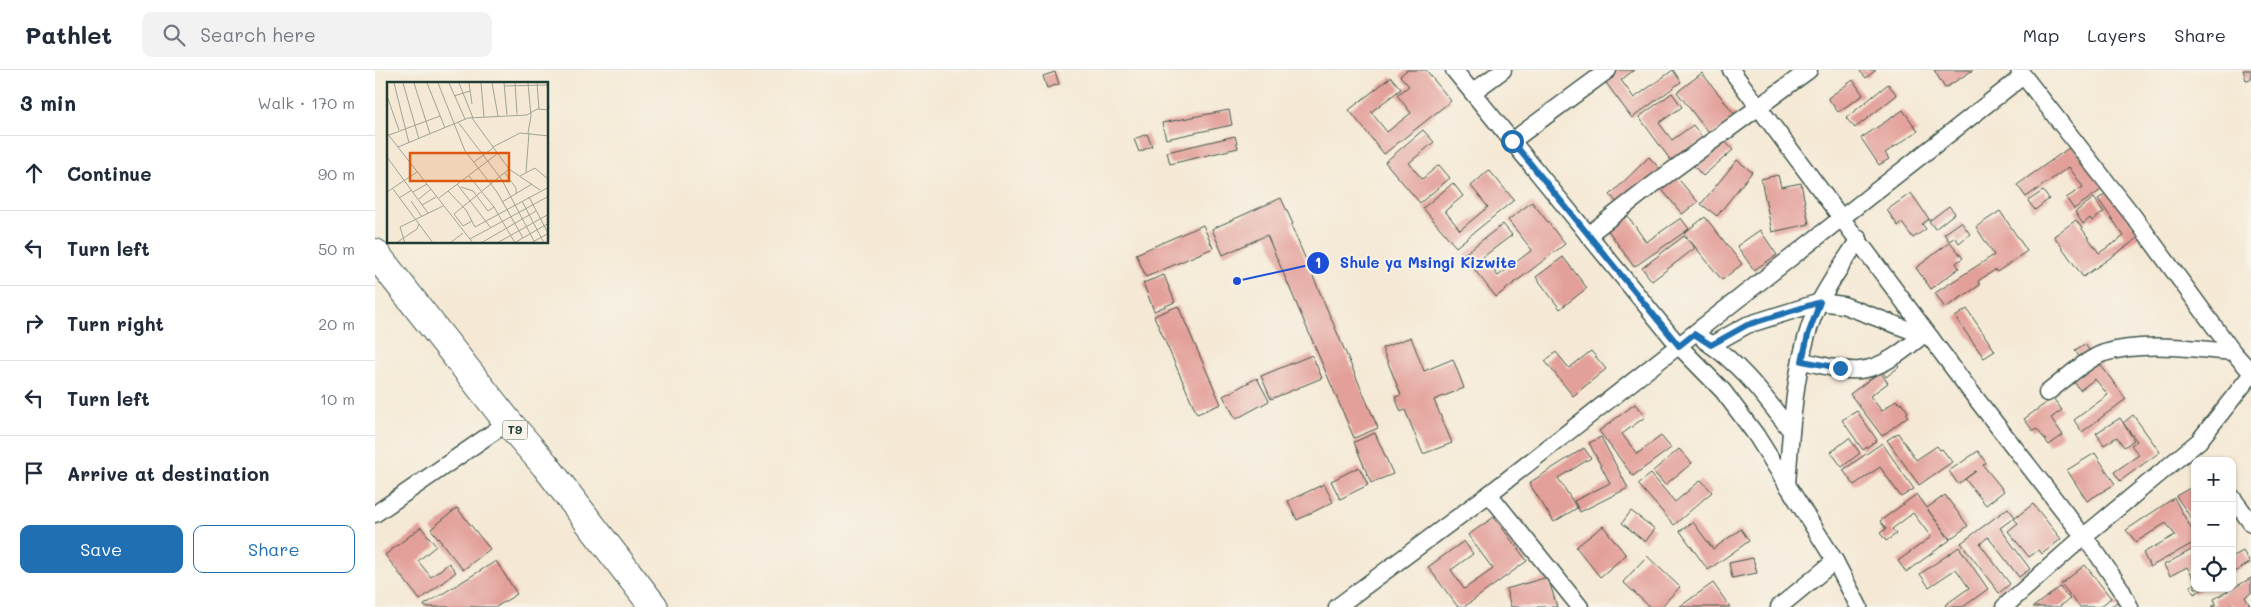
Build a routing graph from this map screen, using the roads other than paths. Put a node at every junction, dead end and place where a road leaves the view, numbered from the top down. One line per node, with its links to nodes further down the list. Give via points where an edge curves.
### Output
1 (1454, 70): 7 (street)
2 (1503, 70): 7 (street)
3 (1608, 70): 9 (street)
4 (1731, 70): 8 (street)
5 (1809, 70): 8 (street)
6 (2021, 73): 10 (street); 19 (street, via 2134,217)
7 (1473, 92): 9 (street)
8 (1759, 107): 10 (street); 11 (street)
9 (1512, 141): 11 (street)
10 (1842, 218): 12 (street); 15 (street)
11 (1589, 235): 18 (street)
12 (1859, 239): 14 (street); 16 (street)
13 (375, 253): 23 (highway, T9)
14 (1820, 302): 16 (street, via 1843,304); 17 (street, via 1747,325); 20 (street)
15 (1694, 334): 17 (street); 18 (street)
16 (1927, 336): 20 (street, via 1869,368 1858,370); 31 (street)
17 (1711, 345): 24 (street, via 1741,368)
18 (1679, 346): 26 (street, via 1723,391); 27 (street)
19 (2233, 352): 21 (street); 22 (street, via 2179,346 2102,354)
20 (1802, 361): 24 (street)
21 (2251, 373): 25 (street, via 2199,441)
22 (2047, 393)
23 (508, 422): 29 (street); 33 (highway, T9, via 551,472)
24 (1791, 431): 26 (street)
25 (2193, 455): 31 (street)
26 (1787, 485): 32 (street)
27 (1489, 494): 34 (street); 35 (street)
28 (2236, 502): 30 (street)
29 (375, 514)
30 (2251, 523)
31 (2083, 537): 38 (street); 39 (street, via 2121,589)
32 (1835, 561): 36 (street); 37 (street)
33 (654, 607)
34 (1337, 607)
35 (1580, 607)
36 (1779, 607)
37 (1859, 607)
38 (2004, 607)
39 (2130, 607)

